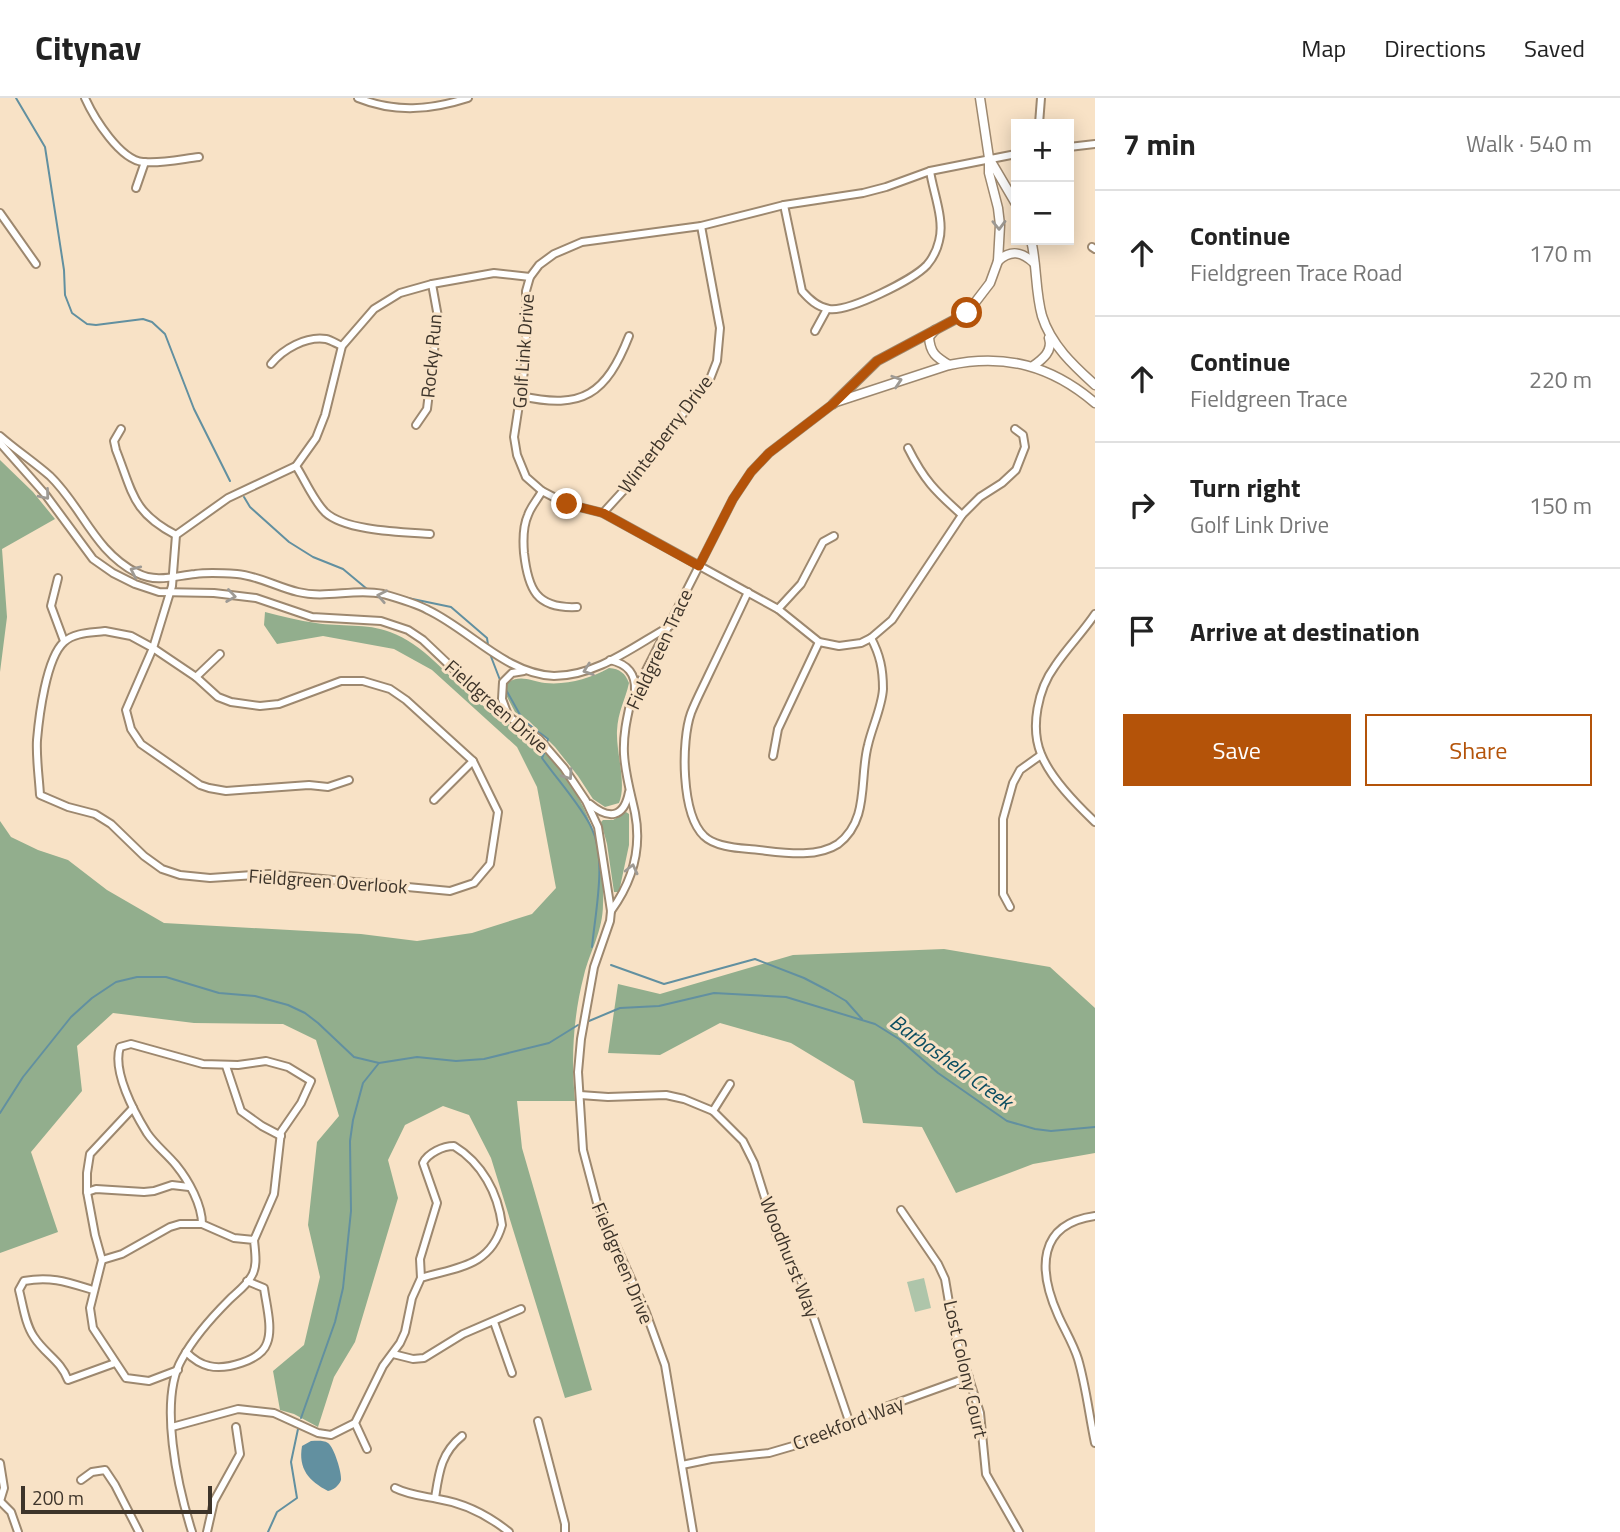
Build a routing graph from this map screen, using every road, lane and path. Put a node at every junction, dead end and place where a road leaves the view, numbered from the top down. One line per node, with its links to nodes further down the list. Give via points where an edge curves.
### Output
1 (85, 98): 12 (street, via 96,121 121,150)
2 (358, 98): 3 (street, via 410,109)
3 (468, 98)
4 (979, 98): 11 (street)
5 (1041, 98): 6 (street)
6 (1039, 119)
7 (1095, 144): 8 (street)
8 (1074, 146)
9 (1011, 155): 11 (street, Golf Link Drive)
10 (199, 157): 12 (street)
11 (989, 158): 13 (street, Golf Link Drive); 15 (street); 20 (street, one-way to 20, via 999,216)
12 (145, 162): 14 (street)
13 (930, 171): 16 (street, Golf Link Drive, via 863,193); 25 (street, via 940,219 934,256 925,268 866,301)
14 (136, 188)
15 (1011, 195)
16 (784, 205): 18 (street, Golf Link Drive); 25 (street, via 798,282 812,302)
17 (0, 213): 21 (street)
18 (701, 226): 23 (street, Golf Link Drive, via 582,242 554,254); 46 (street, Winterberry Drive, via 720,328 717,361 710,379)
19 (1032, 245): 22 (street)
20 (998, 261): 22 (street, via 1017,252); 27 (street, via 990,283 967,313)
21 (36, 264)
22 (1034, 264): 26 (street)
23 (530, 277): 24 (street, via 494,273); 35 (street, Golf Link Drive)
24 (432, 284): 30 (street, via 400,293 374,309); 38 (street, Rocky Run, via 438,317 427,409)
25 (827, 309): 28 (street)
26 (1042, 317): 33 (street, via 1051,345); 34 (street, via 1068,360)
27 (937, 327): 32 (street, via 929,337 930,348); 37 (street, via 877,361)
28 (815, 331)
29 (629, 336): 35 (street, via 619,360 598,388 584,398 542,401)
30 (342, 346): 31 (street, via 325,339 304,341 279,354); 44 (street, via 325,415 316,438)
31 (271, 364)
32 (949, 365): 33 (street, Fieldgreen Trace, via 980,361); 37 (street, Fieldgreen Trace, one-way to 32)
33 (1033, 366): 36 (street, Fieldgreen Trace, via 1062,378)
34 (1095, 385)
35 (521, 396): 45 (street, Golf Link Drive, via 514,437 517,455 526,477)
36 (1095, 403)
37 (833, 404): 51 (street, Fieldgreen Trace, via 751,472)
38 (416, 425)
39 (121, 429): 49 (street, via 114,440 116,450 138,508)
40 (1014, 429): 47 (street, via 1023,435 1025,447 1016,470)
41 (0, 436): 53 (street, Fieldgreen Drive, one-way to 41, via 141,575 117,562 49,476)
42 (0, 443): 55 (street, Fieldgreen Drive, one-way to 55, via 93,559 135,584)
43 (908, 448): 47 (street, via 921,474)
44 (296, 466): 48 (street, via 325,512 340,521); 49 (street, via 228,498)
45 (542, 491): 46 (street, Golf Link Drive, via 567,504); 56 (street, via 524,528 530,584 544,602)
46 (603, 513): 51 (street, Golf Link Drive)
47 (962, 515): 60 (street, via 892,620)
48 (430, 534)
49 (176, 536): 53 (street)
50 (834, 536): 57 (street, via 823,542 801,584)
51 (699, 566): 54 (street, Golf Link Drive); 59 (street, Fieldgreen Trace)
52 (58, 578): 61 (street, via 51,606)
53 (172, 578): 55 (street); 66 (street, Fieldgreen Drive, one-way to 53, via 515,665 428,610 381,594 298,592 237,574 196,573)
54 (748, 592): 57 (street, Golf Link Drive); 60 (street, via 691,713 685,741 690,810 703,835 715,843 800,853 826,850 850,831 862,805 867,749 883,692 881,659)
55 (170, 593): 63 (street); 69 (street, Fieldgreen Drive, one-way to 69, via 256,598 313,617 398,626 423,640)
56 (577, 607)
57 (778, 609): 62 (street, Golf Link Drive)
58 (1095, 614): 70 (street, via 1054,667 1039,702)
59 (670, 626): 65 (street, Fieldgreen Drive); 68 (street, Fieldgreen Trace)
60 (871, 638): 62 (street, via 839,646)
61 (64, 641): 63 (street, Fieldgreen Overlook, via 105,631 131,636); 72 (street, Fieldgreen Overlook, via 46,686 37,741 40,795 95,814 162,869 210,878 269,874 450,891 468,886 484,875 490,864 498,811)
62 (819, 642): 71 (street, via 778,729)
63 (153, 648): 67 (street, Fieldgreen Overlook); 73 (street, via 126,710 131,729 150,751 200,785 226,791 328,788)
64 (220, 654): 67 (street)
65 (610, 660): 66 (street, Fieldgreen Drive, one-way to 66, via 575,675); 68 (street, via 630,669)
66 (533, 671): 69 (street, via 512,673 503,682 502,699)
67 (196, 677): 72 (street, Fieldgreen Overlook, via 218,697 250,706 278,704 341,681 382,685 406,699)
68 (635, 693): 74 (street, Fieldgreen Trace, via 624,728)
69 (508, 715): 76 (street, Fieldgreen Drive, one-way to 76, via 539,739)
70 (1041, 755): 77 (street); 78 (street, via 1020,770 1003,819 1003,894)
71 (773, 756)
72 (473, 761): 75 (street)
73 (349, 780)
74 (629, 790): 76 (street, via 627,802 615,814 601,814); 79 (street, Fieldgreen Trace, one-way to 74, via 633,872 636,821)
75 (434, 800)
76 (586, 801): 79 (street, Fieldgreen Drive, via 598,827)
77 (1095, 822)
78 (1010, 907)
79 (611, 911): 82 (street, Fieldgreen Drive, via 586,1006 578,1072)
80 (226, 1066): 83 (street, via 183,1060 131,1044 120,1047 118,1064); 85 (street, via 241,1111); 85 (street, via 266,1061 311,1080)
81 (730, 1084): 84 (street)
82 (580, 1095): 84 (street, Woodhurst Way, via 666,1095); 113 (street, Fieldgreen Drive, via 583,1150 597,1203 665,1365)
83 (133, 1108): 86 (street); 87 (street, via 90,1154)
84 (713, 1111): 106 (street, Woodhurst Way, via 743,1141 754,1163 776,1233 803,1283)
85 (281, 1136): 91 (street, via 274,1194)
86 (189, 1187): 87 (street); 90 (street, via 202,1211)
87 (87, 1192): 92 (street)
88 (901, 1210): 103 (street, Lost Colony Court, via 946,1279 954,1332)
89 (1095, 1216): 110 (street, via 1073,1221 1055,1233 1046,1270 1055,1308 1077,1356)
90 (202, 1224): 91 (street, via 234,1238); 92 (street, via 170,1227)
91 (254, 1240): 94 (street, via 256,1264)
92 (102, 1260): 95 (street)
93 (421, 1278): 93 (street, via 420,1259 437,1203 423,1163 433,1153 454,1146 487,1177 502,1225 481,1259); 99 (street, via 405,1332)
94 (247, 1281): 98 (street, via 207,1322); 98 (street, via 264,1289 268,1342 264,1350 222,1367 201,1364)
95 (93, 1290): 100 (street, via 93,1328); 100 (street, via 52,1278 24,1281 19,1290 33,1335 60,1362 68,1380)
96 (521, 1309): 97 (street)
97 (494, 1322): 99 (street, via 463,1334 424,1358); 102 (street)
98 (186, 1352): 101 (street)
99 (393, 1354): 105 (street)
100 (116, 1363): 101 (street, via 126,1378 149,1381)
101 (178, 1370): 107 (street, via 171,1394)
102 (513, 1373)
103 (969, 1377): 106 (street, Creekford Way); 126 (street, Lost Colony Court, via 983,1429 986,1474)
104 (538, 1421): 124 (street)
105 (355, 1423): 107 (street, via 331,1435 274,1413 239,1409); 111 (street)
106 (850, 1424): 113 (street, Creekford Way, via 769,1453)
107 (172, 1427): 121 (street)
108 (236, 1427): 122 (street, via 240,1454 214,1501)
109 (462, 1436): 116 (street, via 449,1446 442,1460)
110 (1095, 1443)
111 (367, 1449)
112 (0, 1463): 117 (street, via 4,1488)
113 (682, 1465): 125 (street, Fieldgreen Drive)
114 (81, 1480): 118 (street, via 105,1470)
115 (395, 1488): 116 (street)
116 (435, 1498): 123 (street, via 470,1508)
117 (0, 1501): 119 (street, via 11,1512)
118 (137, 1529): 120 (street)
119 (18, 1532)
120 (129, 1532)
121 (192, 1532)
122 (207, 1532)
123 (509, 1532)
124 (565, 1532)
125 (693, 1532)
126 (1019, 1532)

